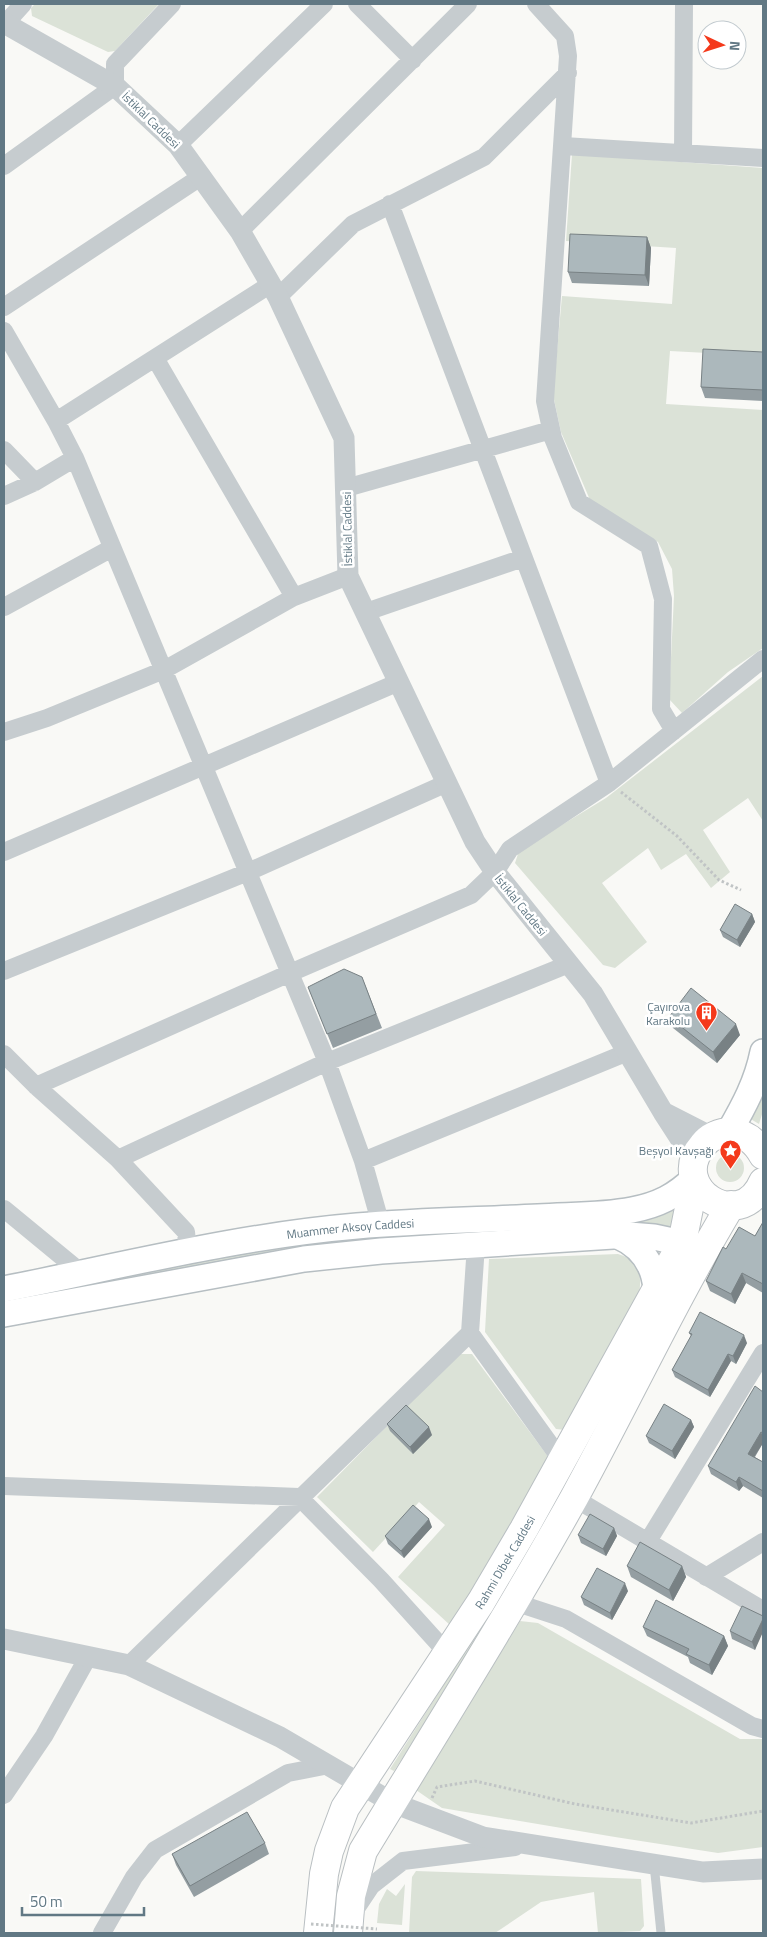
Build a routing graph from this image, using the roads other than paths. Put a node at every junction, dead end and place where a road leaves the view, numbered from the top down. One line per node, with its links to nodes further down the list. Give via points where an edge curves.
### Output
1 (23, 4): 8 (street)
2 (172, 4): 11 (street, via 115,64)
3 (324, 4): 12 (street)
4 (356, 4): 9 (street)
5 (468, 4): 9 (street)
6 (536, 4): 10 (street, via 565,36)
7 (684, 4): 14 (street)
8 (4, 23): 11 (street, İstiklal Caddesi)
9 (413, 60): 19 (street)
10 (568, 74): 13 (street); 18 (street, via 484,157)
11 (115, 86): 12 (street, İstiklal Caddesi); 16 (street)
12 (178, 145): 17 (street, İstiklal Caddesi)
13 (563, 146): 14 (street); 25 (street, via 545,401)
14 (684, 153): 15 (street)
15 (763, 158)
16 (8, 161)
17 (202, 176): 19 (street, İstiklal Caddesi); 21 (street)
18 (390, 204): 20 (street, via 353,224); 26 (street)
19 (240, 231): 20 (street, İstiklal Caddesi)
20 (274, 291): 23 (street); 30 (street, İstiklal Caddesi, via 344,438)
21 (4, 307)
22 (4, 331): 24 (street)
23 (155, 358): 24 (street); 35 (street)
24 (56, 421): 28 (street)
25 (551, 430): 26 (street); 41 (street, via 579,502 649,546 663,599 661,709)
26 (483, 449): 30 (street); 33 (street)
27 (4, 450): 29 (street)
28 (75, 458): 29 (street); 32 (street)
29 (35, 482): 31 (street)
30 (346, 488): 34 (street, İstiklal Caddesi)
31 (4, 496)
32 (112, 548): 36 (street); 39 (street)
33 (524, 558): 37 (street); 45 (street)
34 (348, 576): 35 (street); 37 (street, İstiklal Caddesi)
35 (294, 597): 39 (street)
36 (4, 607)
37 (366, 612): 40 (street, İstiklal Caddesi)
38 (763, 660): 41 (street)
39 (164, 670): 42 (street); 43 (street)
40 (399, 682): 43 (street); 44 (street, İstiklal Caddesi)
41 (674, 731): 45 (street)
42 (4, 732)
43 (203, 765): 46 (street); 47 (street)
44 (447, 783): 47 (street); 48 (street, İstiklal Caddesi, via 475,842)
45 (608, 783): 48 (street, via 510,849)
46 (4, 852)
47 (248, 872): 50 (street); 51 (street)
48 (495, 872): 49 (street, İstiklal Caddesi); 51 (street, via 471,896)
49 (569, 964): 52 (street, İstiklal Caddesi, via 593,994); 55 (street)
50 (4, 971)
51 (290, 973): 55 (street); 56 (street)
52 (628, 1052): 57 (street, İstiklal Caddesi); 61 (street)
53 (763, 1052): 58 (main road, Rahmi Dibek Caddesi, via 757,1078)
54 (4, 1054): 56 (street)
55 (327, 1062): 60 (street); 61 (street)
56 (36, 1086): 60 (street)
57 (663, 1112): 58 (street); 62 (street, İstiklal Caddesi)
58 (721, 1135): 59 (main road, via 748,1138); 62 (main road, Rahmi Dibek Caddesi, via 699,1149)
59 (763, 1152)
60 (118, 1159): 70 (street, via 186,1232)
61 (363, 1162): 66 (street)
62 (696, 1175): 64 (main road, via 706,1197 715,1203); 66 (main road, Muammer Aksoy Caddesi, via 674,1196 658,1204 631,1210); 68 (main road, Rahmi Dibek Caddesi, via 690,1203)
63 (762, 1187): 64 (main road, via 750,1200)
64 (731, 1205): 68 (main road, Rahmi Dibek Caddesi)
65 (4, 1209): 71 (street)
66 (381, 1224): 70 (main road, Muammer Aksoy Caddesi, via 282,1235)
67 (618, 1236): 68 (main road, via 648,1236); 69 (main road); 73 (main road, via 631,1241 647,1259 655,1274)
68 (694, 1244): 73 (main road, Rahmi Dibek Caddesi); 80 (main road, Rahmi Dibek Caddesi)
69 (476, 1245): 74 (main road, via 304,1259); 75 (street)
70 (188, 1252): 71 (main road, Muammer Aksoy Caddesi)
71 (83, 1274): 72 (main road, Muammer Aksoy Caddesi)
72 (4, 1289)
73 (656, 1289): 77 (main road, Rahmi Dibek Caddesi)
74 (4, 1314)
75 (470, 1334): 77 (street); 79 (street)
76 (763, 1353): 81 (street)
77 (562, 1461): 87 (main road, Rahmi Dibek Caddesi, via 481,1602)
78 (4, 1486): 79 (street)
79 (299, 1497): 87 (street); 89 (street)
80 (574, 1498): 81 (street); 84 (main road, Rahmi Dibek Caddesi)
81 (648, 1542): 83 (street)
82 (763, 1542): 83 (street)
83 (706, 1577): 85 (street)
84 (514, 1602): 90 (street, via 566,1619 752,1726); 94 (main road, Rahmi Dibek Caddesi)
85 (763, 1610)
86 (4, 1639): 88 (street)
87 (447, 1653): 92 (main road, Rahmi Dibek Caddesi)
88 (88, 1657): 89 (street); 93 (street, via 44,1736)
89 (129, 1664): 91 (street, via 280,1737)
90 (763, 1729)
91 (329, 1765): 92 (street); 100 (street, via 288,1773 155,1850 134,1877)
92 (361, 1784): 94 (street); 99 (main road, Rahmi Dibek Caddesi, via 345,1808 329,1851)
93 (4, 1795)
94 (392, 1802): 95 (street, via 483,1836); 98 (main road, Rahmi Dibek Caddesi, via 363,1851 355,1874)
95 (535, 1845): 96 (street); 98 (street, via 403,1861 372,1886)
96 (654, 1864): 97 (street, via 703,1872); 101 (lane)
97 (763, 1869)
98 (348, 1927)
99 (314, 1929)
100 (102, 1933)
101 (661, 1933)

